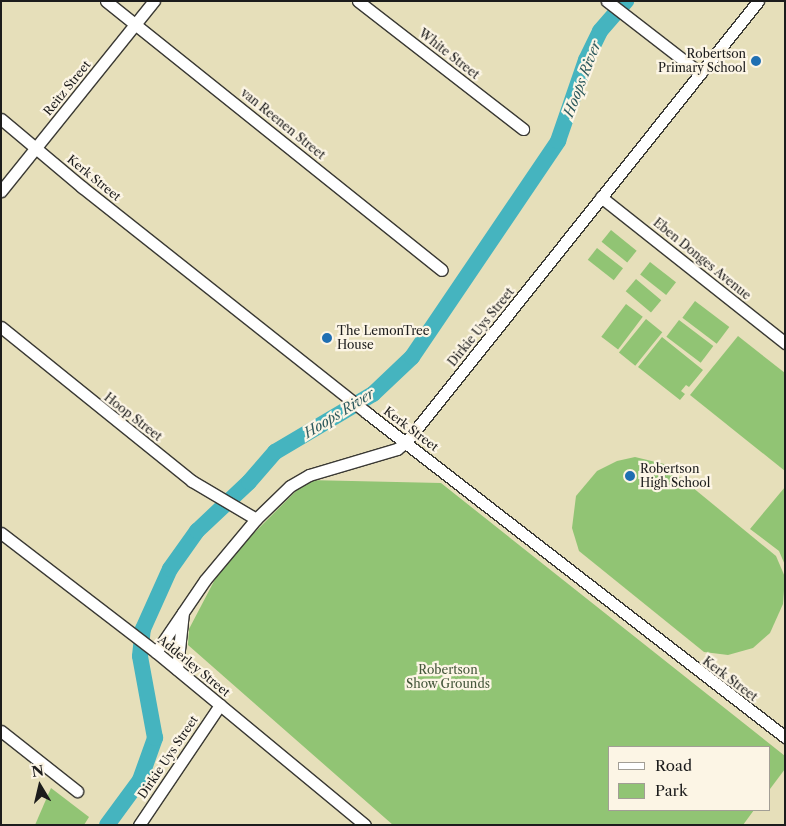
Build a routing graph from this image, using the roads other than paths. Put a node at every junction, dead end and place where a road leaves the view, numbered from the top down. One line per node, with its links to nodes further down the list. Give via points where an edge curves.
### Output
1 (106, 1): 6 (street, van Reenen Street)
2 (154, 1): 6 (street, Reitz Street)
3 (358, 1): 9 (street, White Street)
4 (758, 1): 7 (street, Dirkie Uys Street)
5 (608, 2): 7 (street)
6 (135, 24): 10 (street, Reitz Street); 13 (street, van Reenen Street)
7 (700, 73): 12 (street, Dirkie Uys Street)
8 (1, 119): 10 (street, Kerk Street)
9 (523, 129)
10 (36, 148): 11 (street, Reitz Street); 16 (street, Kerk Street)
11 (1, 192)
12 (601, 196): 15 (street, Eben Donges Avenue); 16 (street, Dirkie Uys Street)
13 (442, 270)
14 (1, 327): 17 (street, Hoop Street, via 116,421 212,493)
15 (785, 343)
16 (406, 442): 17 (street, Dirkie Uys Street, via 397,448 300,479); 24 (street, Kerk Street, via 673,653)
17 (256, 519): 19 (street, Dirkie Uys Street)
18 (1, 533): 20 (street, Adderley Street)
19 (183, 612): 20 (street, Dirkie Uys Street); 21 (street, Dirkie Uys Street)
20 (156, 652): 21 (street, Adderley Street)
21 (178, 669): 22 (street, Adderley Street)
22 (220, 705): 26 (street, Dirkie Uys Street); 27 (street, Adderley Street)
23 (1, 731): 25 (street)
24 (785, 737)
25 (77, 791)
26 (139, 825)
27 (365, 825)

